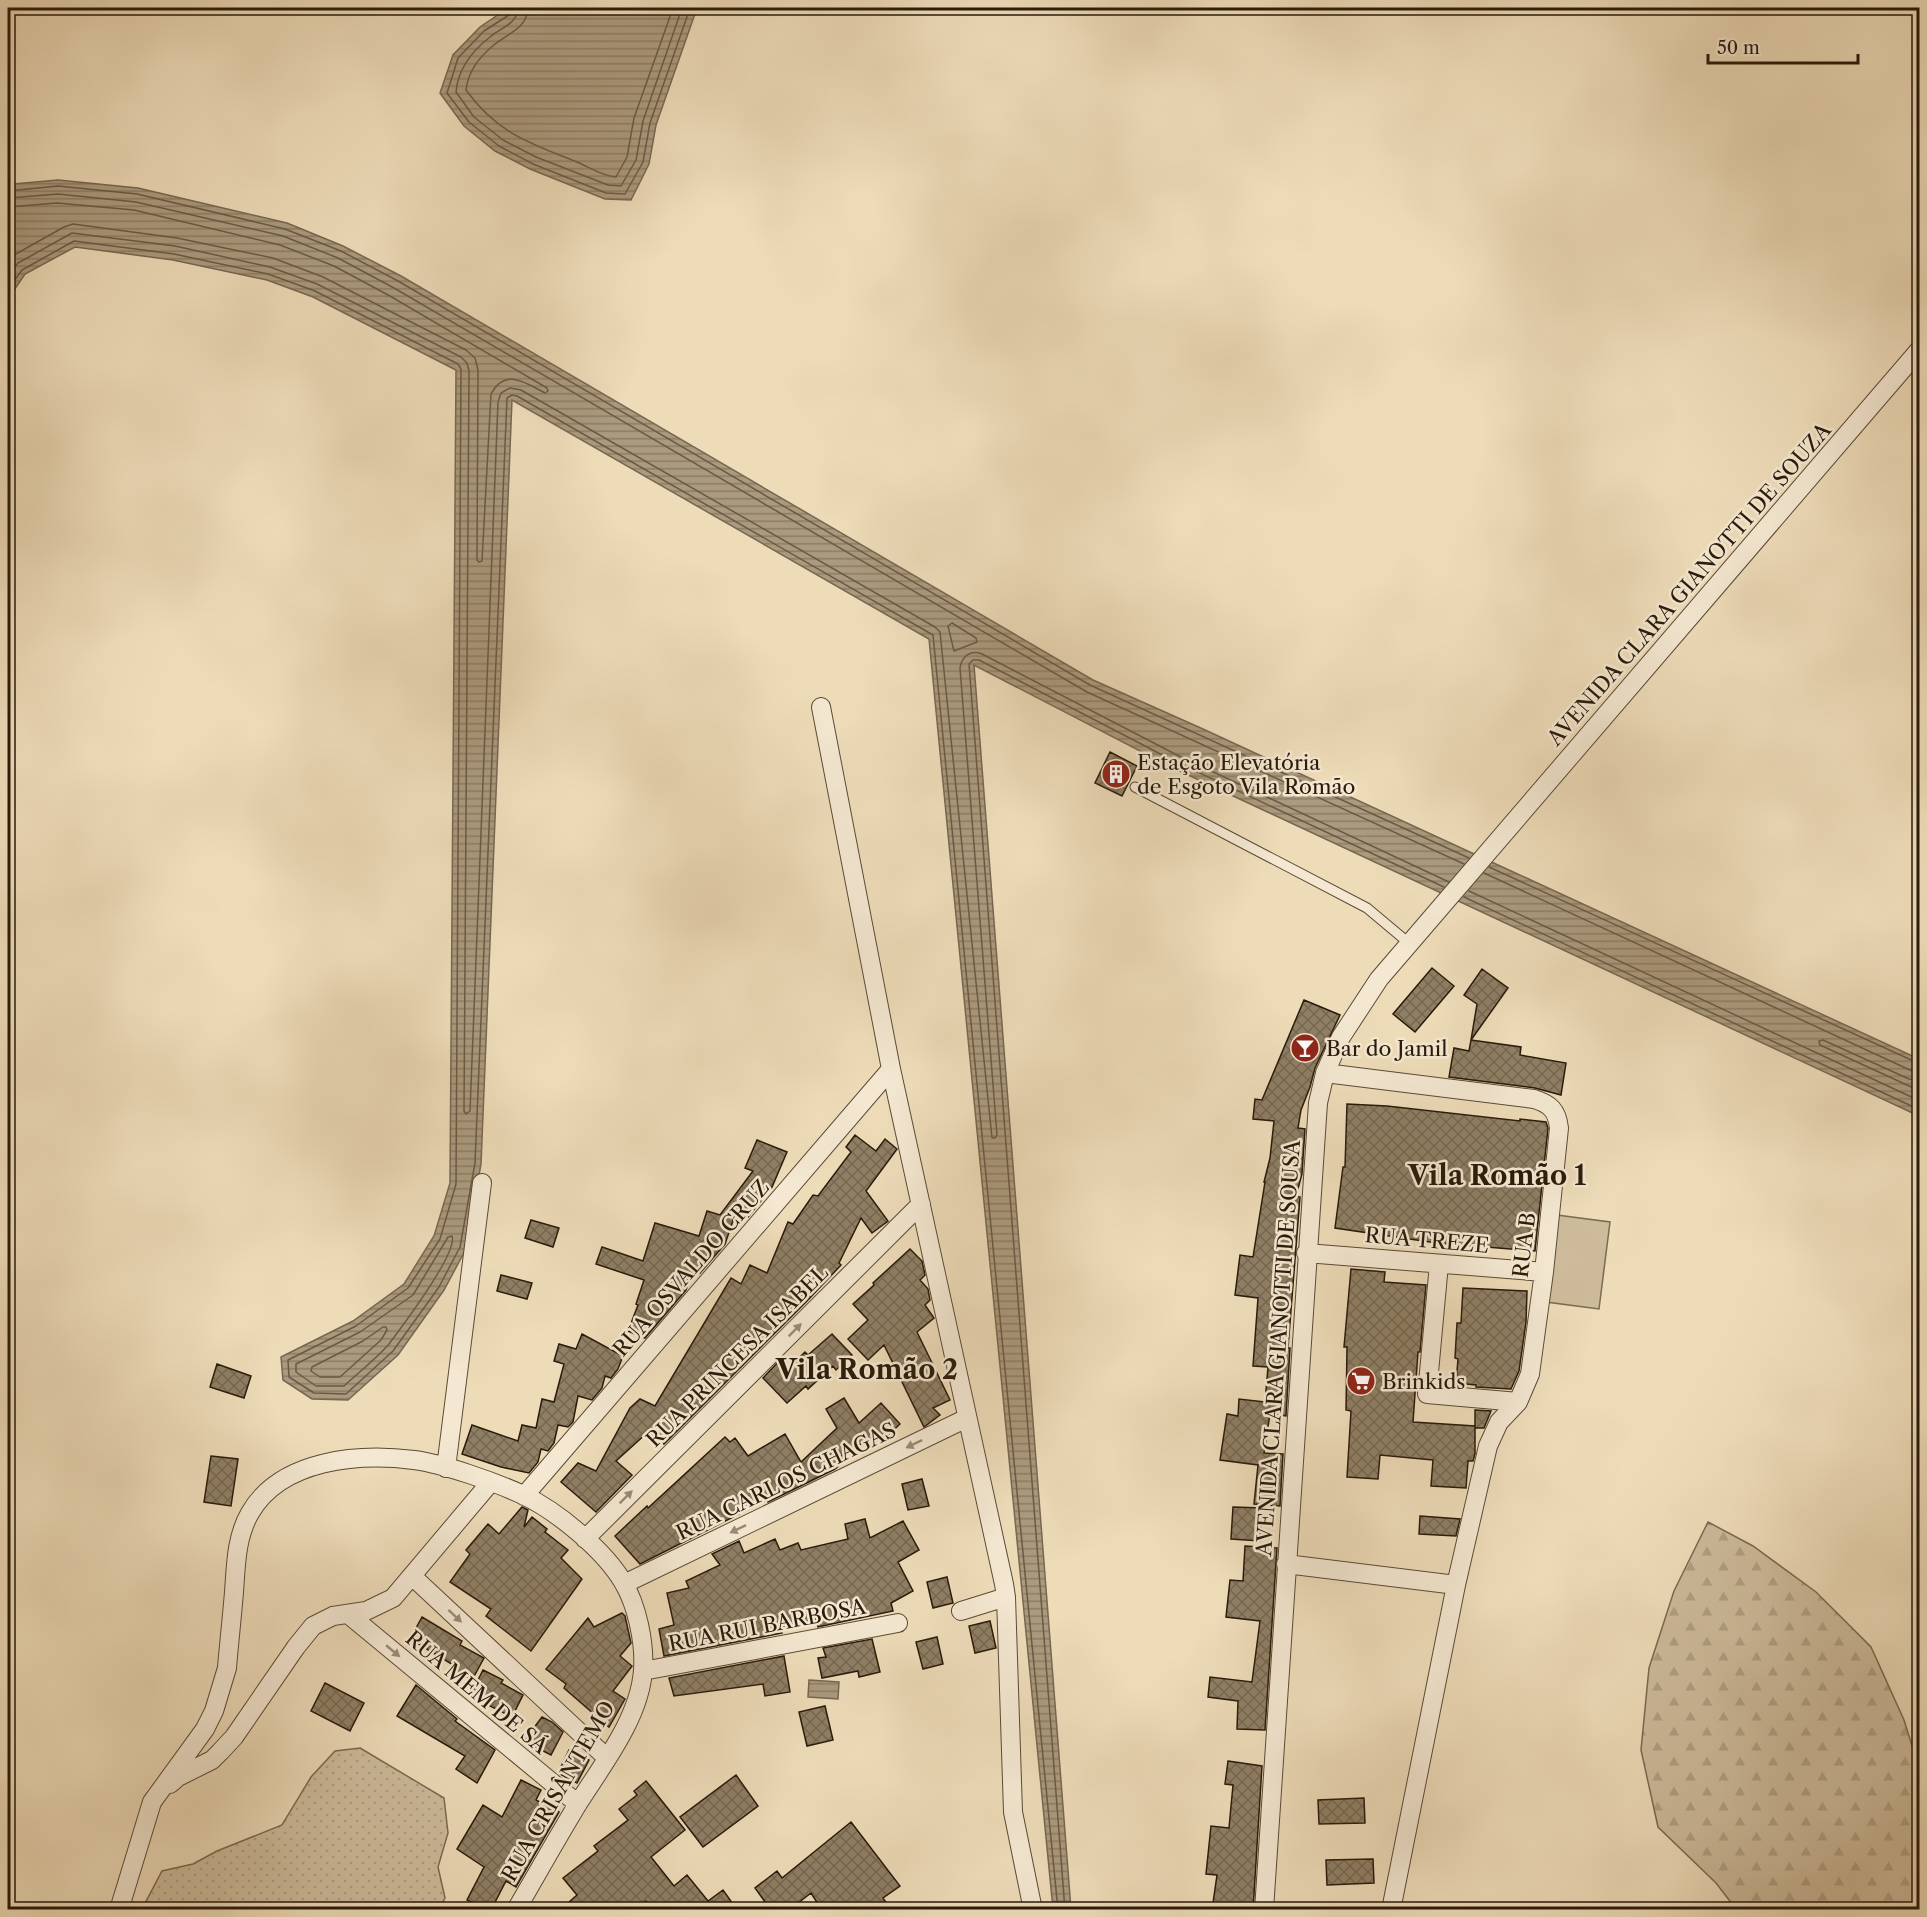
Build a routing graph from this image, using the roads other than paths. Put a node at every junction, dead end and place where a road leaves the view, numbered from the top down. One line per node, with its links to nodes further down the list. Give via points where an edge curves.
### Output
1 (1920, 349): 4 (street, AVENIDA CLARA GIANOTTI DE SOUZA)
2 (821, 707): 6 (street)
3 (1135, 787): 5 (lane, via 1358,903)
4 (1492, 848): 5 (street, AVENIDA CLARA GIANOTTI DE SOUSA)
5 (1410, 944): 7 (street, AVENIDA CLARA GIANOTTI DE SOUSA, via 1362,1002)
6 (891, 1069): 9 (street); 17 (street, RUA OSVALDO CRUZ)
7 (1325, 1073): 10 (street, AVENIDA CLARA GIANOTTI DE SOUSA, via 1318,1103); 12 (street, RUA B, via 1534,1099 1553,1108 1558,1117 1559,1140)
8 (482, 1184): 15 (street)
9 (921, 1204): 14 (street); 18 (street, RUA PRINCESA ISABEL, one-way to 9)
10 (1306, 1253): 11 (street, RUA TREZE); 19 (street, AVENIDA CLARA GIANOTTI DE SOUSA)
11 (1439, 1264): 12 (street, RUA TREZE); 13 (street, via 1427,1394)
12 (1544, 1272): 13 (street, RUA B, via 1530,1374)
13 (1521, 1395): 22 (street, via 1499,1422 1488,1446)
14 (967, 1418): 21 (street, RUA CARLOS CHAGAS, one-way to 21); 23 (street)
15 (447, 1468): 16 (street, RUA CRISÂNTEMO); 29 (street, RUA CRISÂNTEMO, via 385,1457 337,1460 303,1469 264,1495 251,1511 238,1542 227,1668 214,1711)
16 (490, 1483): 17 (street, RUA CRISÂNTEMO); 20 (street)
17 (524, 1496): 18 (street, RUA CRISÂNTEMO)
18 (585, 1539): 21 (street, RUA CRISÂNTEMO)
19 (1286, 1563): 22 (street); 34 (street, AVENIDA CLARA GIANOTTI DE SOUSA)
20 (412, 1576): 25 (street, via 393,1598); 28 (street, one-way to 28)
21 (624, 1584): 27 (street, RUA CRISÂNTEMO, via 644,1647)
22 (1456, 1585): 35 (street)
23 (1006, 1597): 24 (street); 33 (street, via 1013,1812)
24 (961, 1611)
25 (348, 1614): 29 (street, via 313,1626 234,1737 207,1763 173,1781); 30 (street, RUA MEM DE SÁ, one-way to 30)
26 (898, 1623): 27 (street, RUA RUI BARBOSA)
27 (643, 1671): 28 (street, RUA CRISÂNTEMO, via 633,1707)
28 (607, 1758): 30 (street, RUA CRISÂNTEMO)
29 (152, 1802): 31 (street, RUA CRISÂNTEMO)
30 (578, 1804): 32 (street, RUA CRISÂNTEMO)
31 (119, 1910)
32 (516, 1910)
33 (1033, 1910)
34 (1264, 1910)
35 (1391, 1910)

